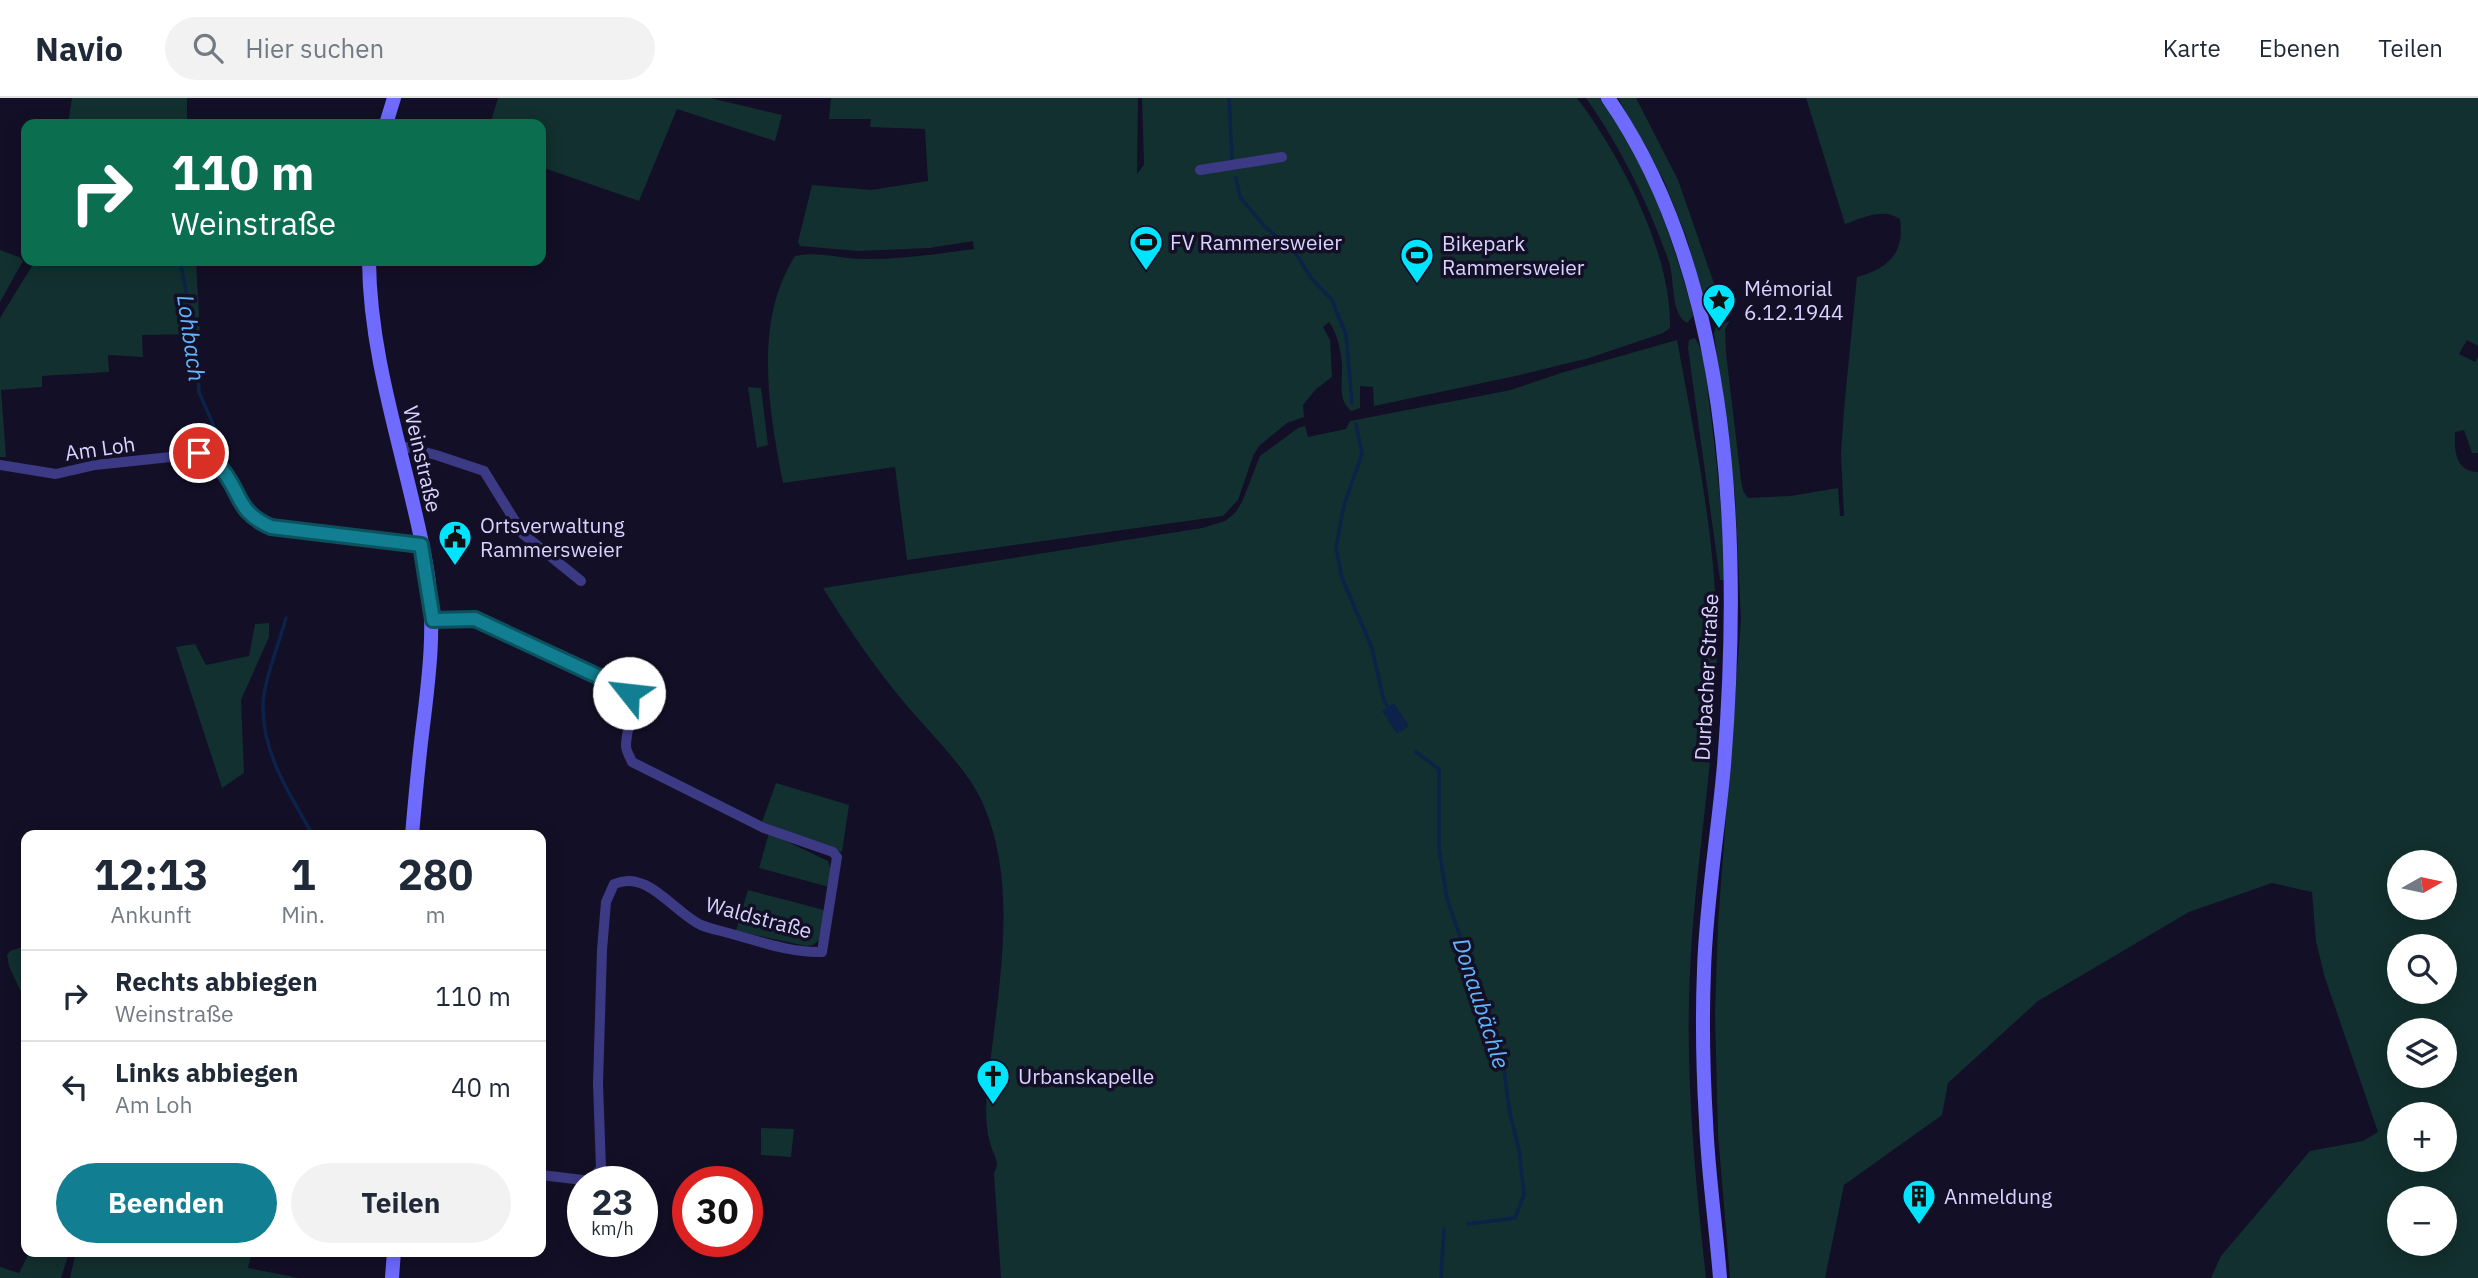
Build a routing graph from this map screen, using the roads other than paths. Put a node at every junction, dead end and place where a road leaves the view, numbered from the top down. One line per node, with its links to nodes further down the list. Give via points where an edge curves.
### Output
1 (394, 98): 3 (street)
2 (1608, 98): 16 (street, Durbacher Straße, via 1652,173 1676,231 1703,326 1728,501 1730,667 1704,968 1706,1123)
3 (388, 119)
4 (1282, 157): 5 (street)
5 (1200, 170)
6 (369, 266): 7 (street, Weinstraße, via 375,338)
7 (398, 445): 9 (street, Weinstraße); 10 (street, via 484,471 523,534)
8 (0, 466): 9 (street, Am Loh, via 55,474 199,453 217,464 253,519 271,527)
9 (421, 545): 11 (street, Weinstraße)
10 (581, 582)
11 (433, 620): 12 (street, Weinstraße); 13 (street, Waldstraße, via 475,619 621,687 629,693 632,707 626,748 632,762 764,828 837,857 822,952 765,943 701,925 640,882 626,878 614,884 606,902 603,950 598,1084 601,1168 591,1181)
12 (413, 830)
13 (546, 1176)
14 (393, 1257): 15 (street)
15 (391, 1278)
16 (1720, 1278)

